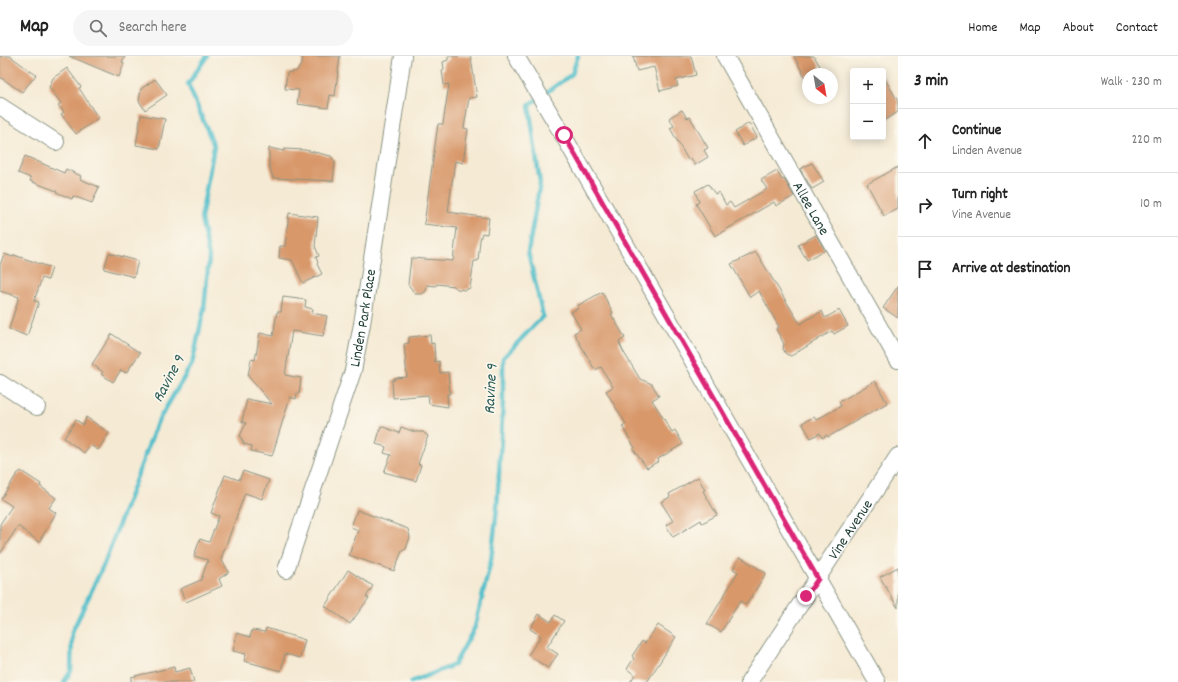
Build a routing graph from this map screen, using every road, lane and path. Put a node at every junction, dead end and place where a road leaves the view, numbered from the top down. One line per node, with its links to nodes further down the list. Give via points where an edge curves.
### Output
1 (403, 56): 10 (street, Linden Park Place, via 353,371)
2 (516, 56): 11 (street, via 564,135)
3 (725, 56): 6 (street, Allee Lane)
4 (0, 106): 5 (street)
5 (56, 142)
6 (898, 360)
7 (0, 383): 8 (street)
8 (37, 407)
9 (898, 456): 11 (street, Vine Avenue)
10 (286, 570)
11 (818, 579): 12 (street, Vine Avenue); 13 (street)
12 (749, 682)
13 (877, 682)

